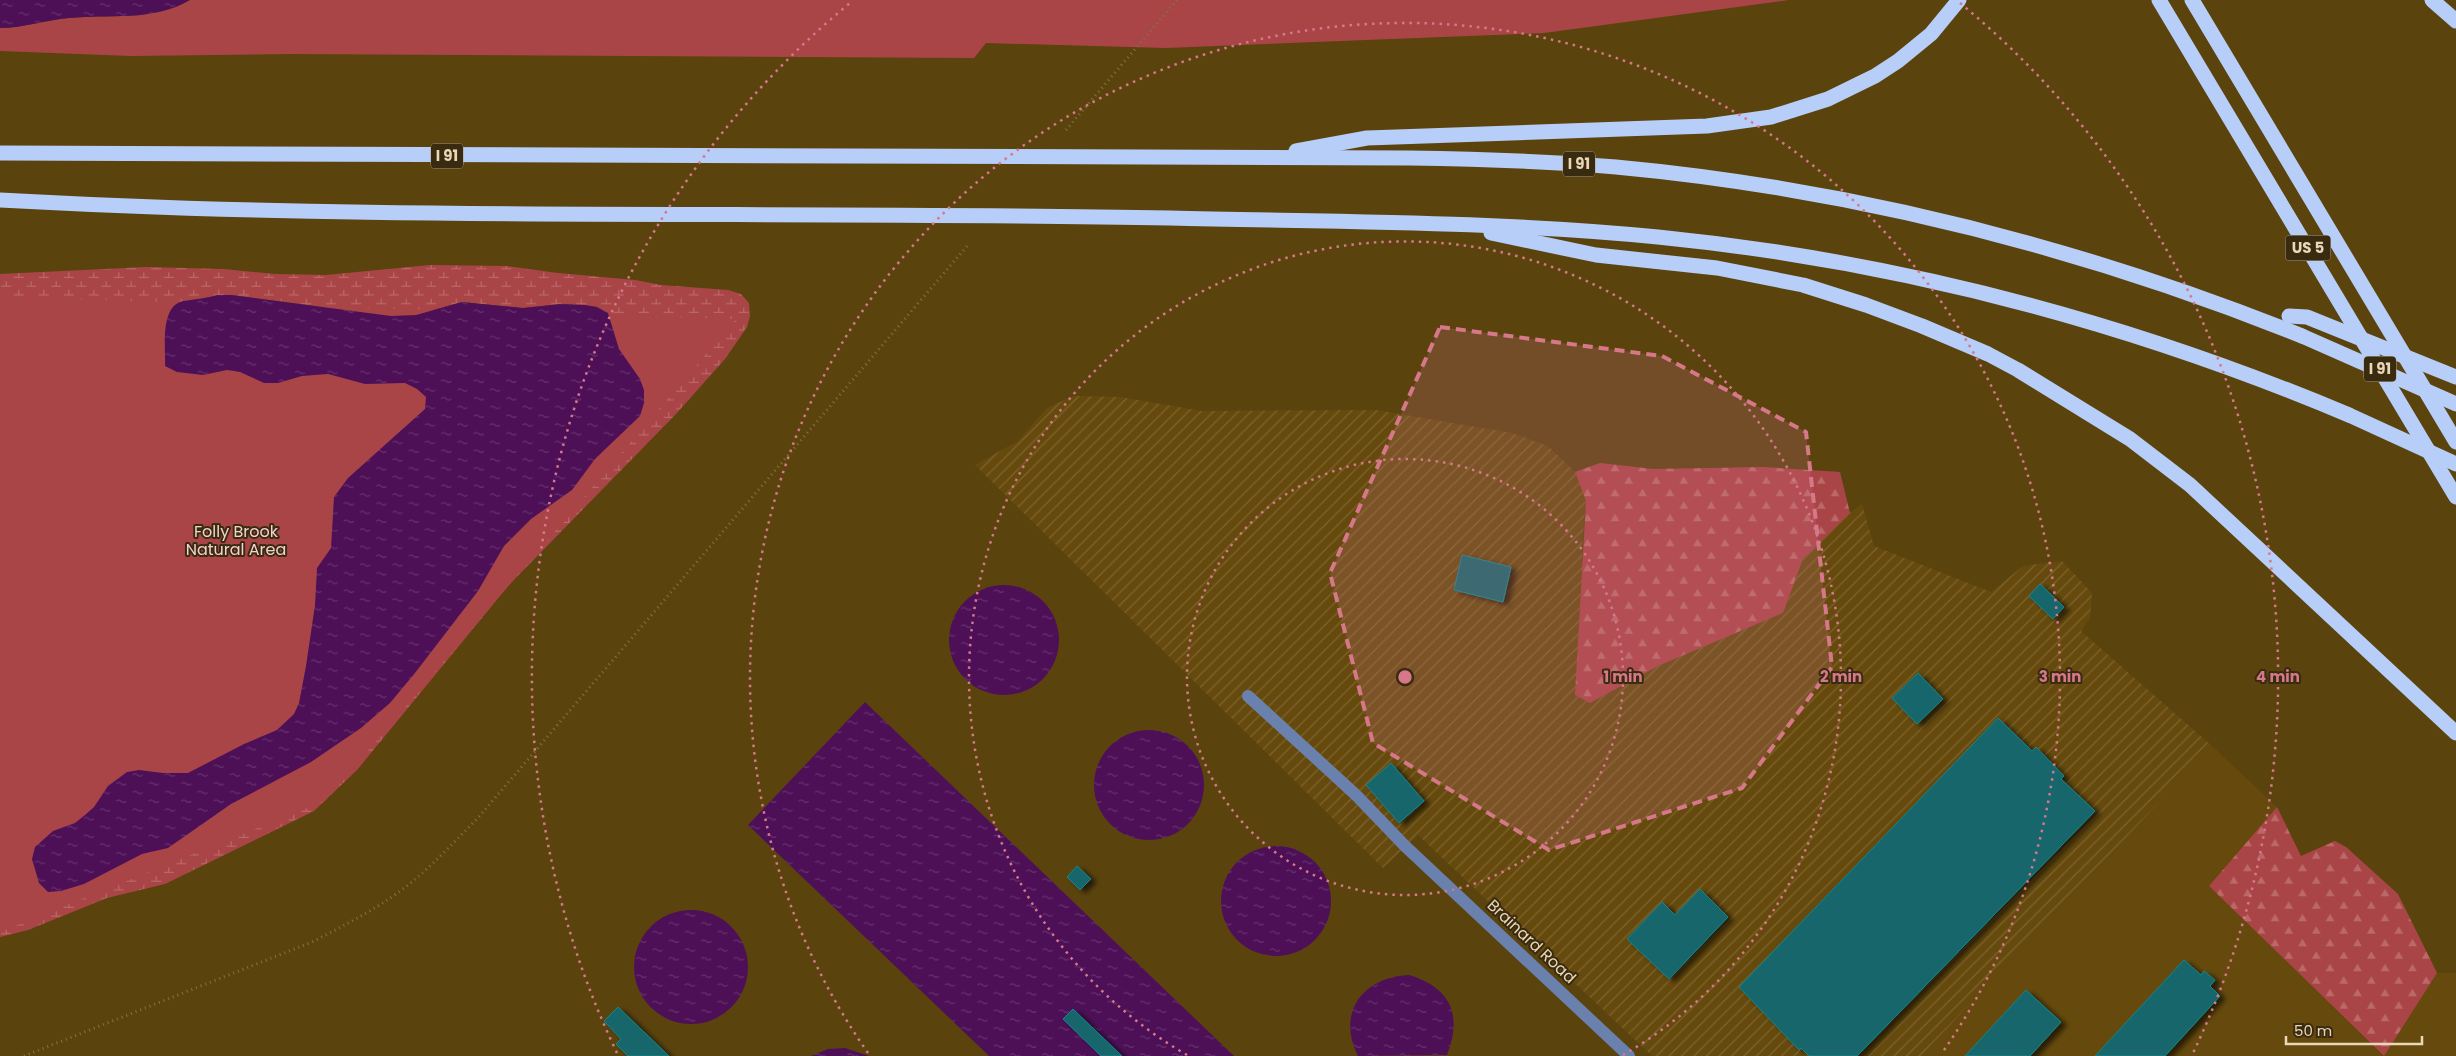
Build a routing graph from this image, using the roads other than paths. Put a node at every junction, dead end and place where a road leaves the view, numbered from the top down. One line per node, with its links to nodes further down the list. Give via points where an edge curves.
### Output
1 (1959, 0): 7 (highway, via 1925,39 1875,76 1828,99 1771,117 1707,126 1367,138)
2 (2159, 0): 15 (highway, US 5)
3 (2192, 0): 13 (highway, US 5)
4 (2432, 0): 5 (highway)
5 (2456, 21)
6 (0, 153): 7 (highway, I 91)
7 (1256, 158): 10 (highway, I 91, via 1551,162 1741,183 1887,210 2012,238 2121,270)
8 (0, 200): 9 (highway, via 282,210 1046,216)
9 (1451, 225): 14 (highway, bridge, via 1680,239 1809,256 1909,274 2005,297 2130,333 2252,375); 17 (highway, via 1596,255 1717,268 1803,285 1876,308 1995,358 2096,416 2177,475)
10 (2245, 314): 11 (highway, bridge, via 2307,317); 12 (highway, I 91, bridge)
11 (2456, 377)
12 (2456, 404)
13 (2456, 442)
14 (2456, 464)
15 (2456, 497)
16 (1248, 696): 18 (street, Brainard Road)
17 (2456, 733)
18 (1629, 1056)

